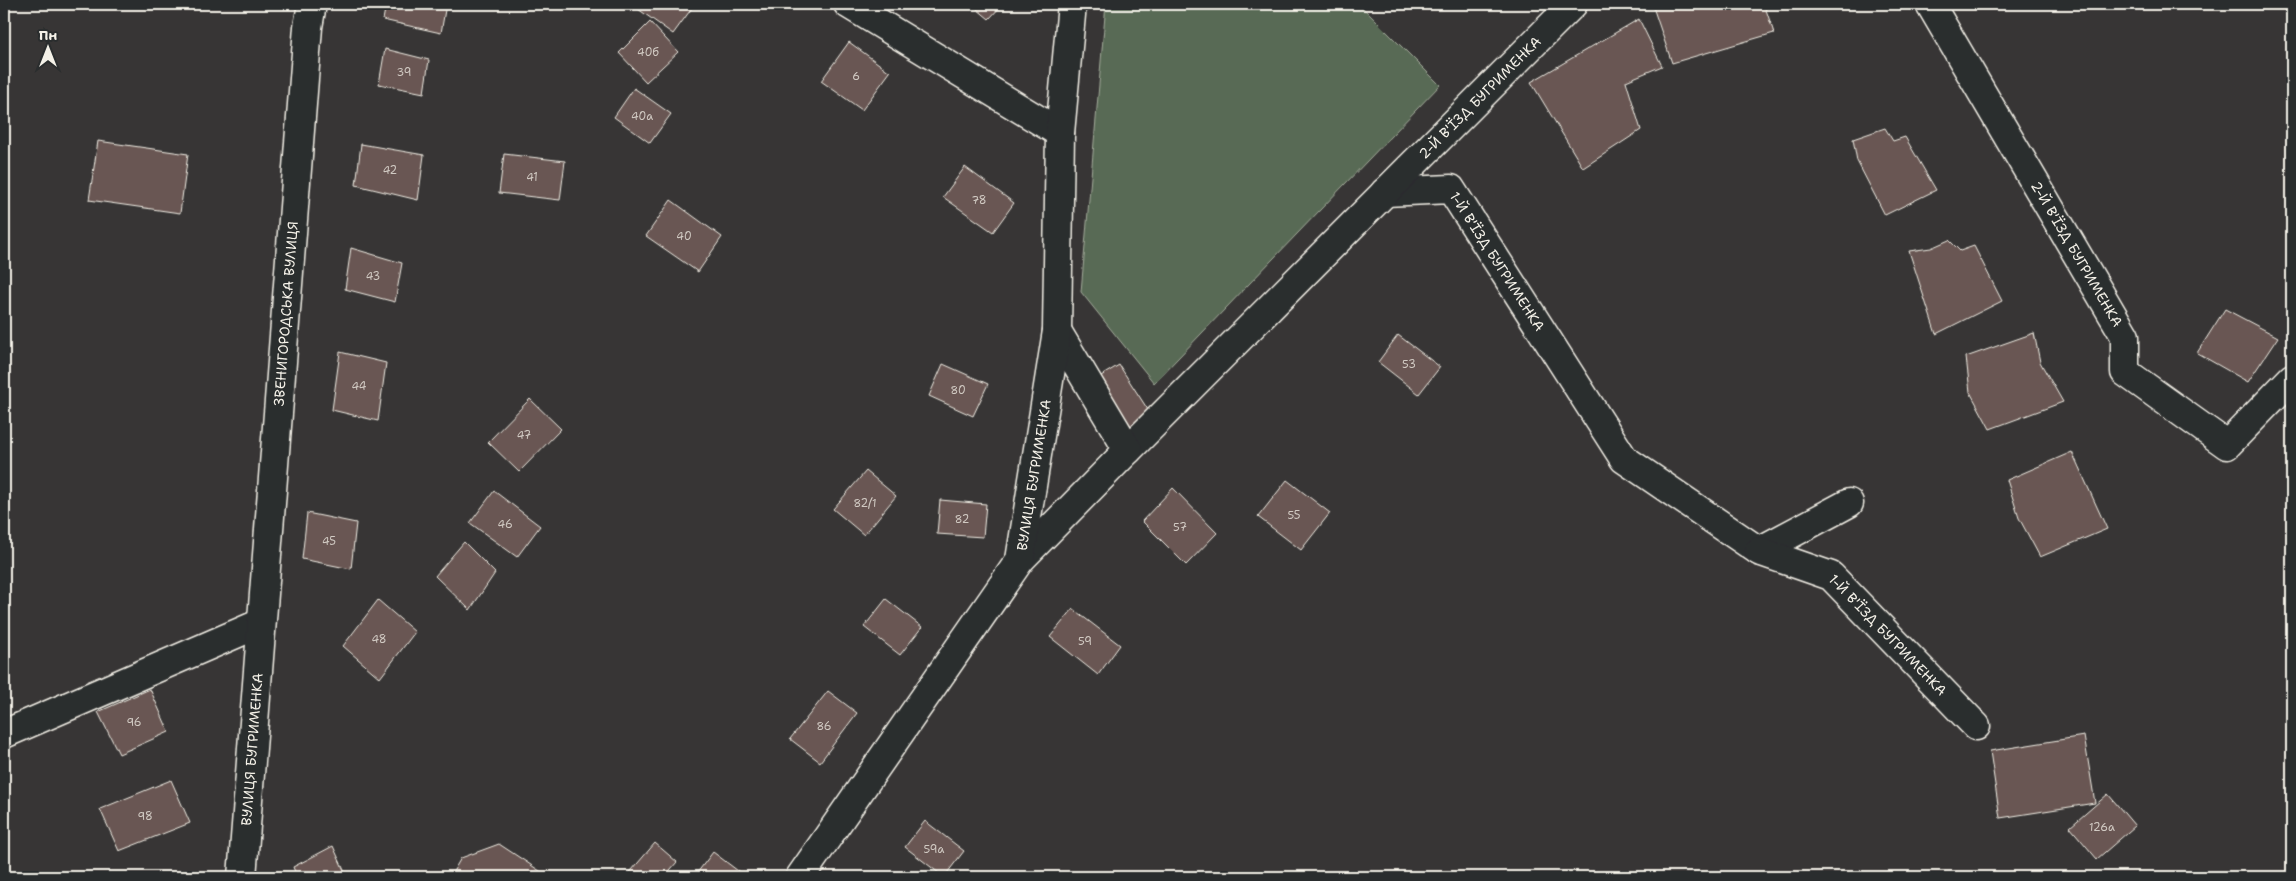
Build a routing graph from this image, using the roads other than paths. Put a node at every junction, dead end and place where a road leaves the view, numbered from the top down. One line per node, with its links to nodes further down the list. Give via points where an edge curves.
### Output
1 (312, 4): 14 (street, ЗВЕНИГОРОДСЬКА ВУЛИЦЯ)
2 (848, 4): 6 (street)
3 (1072, 4): 6 (street, ВУЛИЦЯ БУГРИМЕНКА)
4 (1573, 4): 7 (street, 2-Й В'ЇЗД БУГРИМЕНКА)
5 (1930, 4): 9 (street, 2-Й В'ЇЗД БУГРИМЕНКА, via 2125,336 2125,372 2227,445)
6 (1060, 133): 8 (street, ВУЛИЦЯ БУГРИМЕНКА)
7 (1385, 192): 10 (street); 12 (street, 1-Й В'ЇЗД БУГРИМЕНКА, via 1451,189 1624,460)
8 (1057, 331): 10 (street); 13 (street, ВУЛИЦЯ БУГРИМЕНКА)
9 (2292, 378)
10 (1128, 450): 13 (street)
11 (1849, 502): 12 (street)
12 (1759, 551): 15 (street, 1-Й В'ЇЗД БУГРИМЕНКА, via 1831,576)
13 (1020, 560): 18 (street, ВУЛИЦЯ БУГРИМЕНКА)
14 (261, 623): 16 (street); 17 (street, ВУЛИЦЯ БУГРИМЕНКА)
15 (1976, 726)
16 (4, 734)
17 (242, 877)
18 (800, 877)

